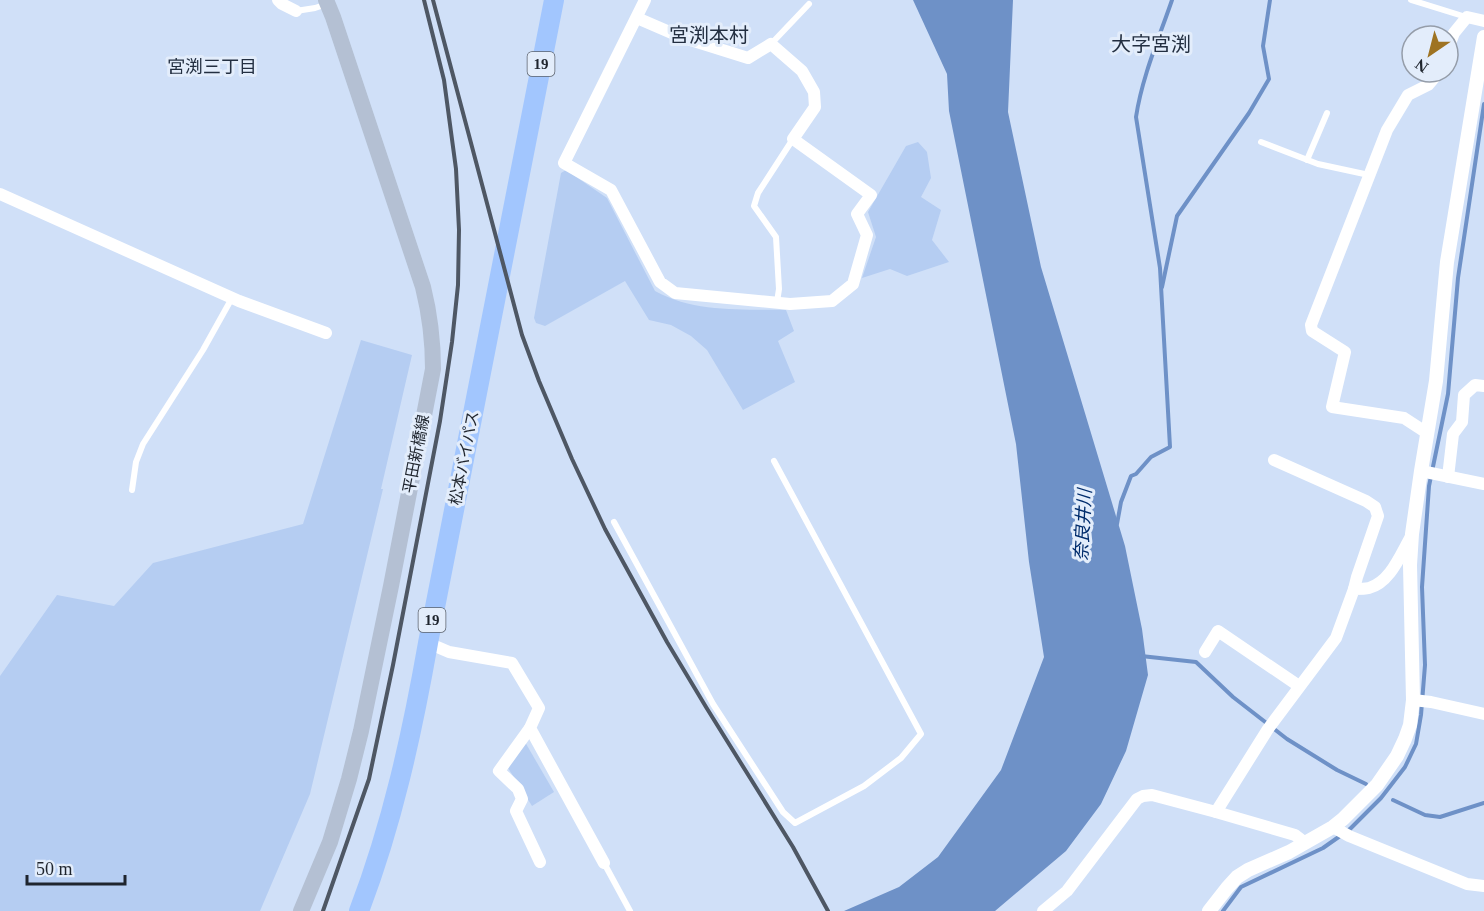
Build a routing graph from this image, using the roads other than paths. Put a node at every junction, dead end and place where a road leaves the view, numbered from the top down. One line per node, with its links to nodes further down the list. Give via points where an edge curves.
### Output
1 (278, 0): 7 (street)
2 (554, 0): 34 (highway, 松本バイパス / 19)
3 (645, 0): 9 (street)
4 (1411, 0): 8 (lane)
5 (327, 2): 7 (lane); 46 (main road, 平田新橋線, via 423,287 429,309 433,369 361,731 330,842)
6 (809, 4): 13 (lane)
7 (296, 11)
8 (1467, 17): 10 (street); 11 (street)
9 (637, 18): 13 (street, via 681,38 748,58); 22 (street, via 564,163 611,190 660,282 675,293)
10 (1484, 21)
11 (1460, 26)
12 (1484, 37): 25 (street, via 1447,262)
13 (771, 44): 16 (street, via 802,71 814,92 815,107)
14 (1429, 84): 19 (street, via 1408,95 1387,130)
15 (1327, 112): 18 (lane)
16 (794, 138): 22 (lane, via 758,193 754,206 776,237); 22 (street, via 871,195 857,214 867,236 853,284 832,301)
17 (1261, 142): 18 (lane)
18 (1307, 160): 19 (lane)
19 (1369, 175): 25 (street, via 1312,331 1345,352 1332,407 1404,418)
20 (0, 194): 21 (street)
21 (232, 298): 23 (street); 30 (lane, via 143,444)
22 (777, 303)
23 (326, 333)
24 (1484, 386): 28 (street, via 1475,385 1464,395 1462,422)
25 (1428, 433): 28 (street)
26 (1274, 460): 33 (street, via 1375,507 1378,516)
27 (774, 461): 31 (lane, via 921,734 901,758 864,786 795,823 783,812 714,704)
28 (1434, 474): 29 (street); 32 (street)
29 (1484, 484)
30 (132, 490)
31 (614, 522)
32 (1412, 534): 33 (street, via 1391,572 1369,588); 37 (street, via 1410,565)
33 (1354, 589): 36 (street, via 1336,638)
34 (428, 643): 39 (street, via 449,652 512,663 538,708); 47 (highway, 松本バイパス / 19, via 398,784)
35 (1205, 652): 36 (street, via 1218,631)
36 (1299, 686): 40 (street)
37 (1421, 701): 38 (street); 41 (street, via 1396,756 1377,785 1353,809)
38 (1484, 714)
39 (530, 728): 43 (street, via 499,771 518,789 522,799 516,811); 44 (street)
40 (1216, 812): 42 (street, via 1295,835); 49 (street, via 1152,795 1137,799 1067,891)
41 (1341, 832): 42 (street); 45 (street, via 1467,884)
42 (1304, 843): 50 (street, via 1238,877)
43 (540, 862)
44 (604, 863): 48 (lane)
45 (1484, 886)
46 (301, 911)
47 (359, 911)
48 (630, 911)
49 (1043, 911)
50 (1209, 911)

